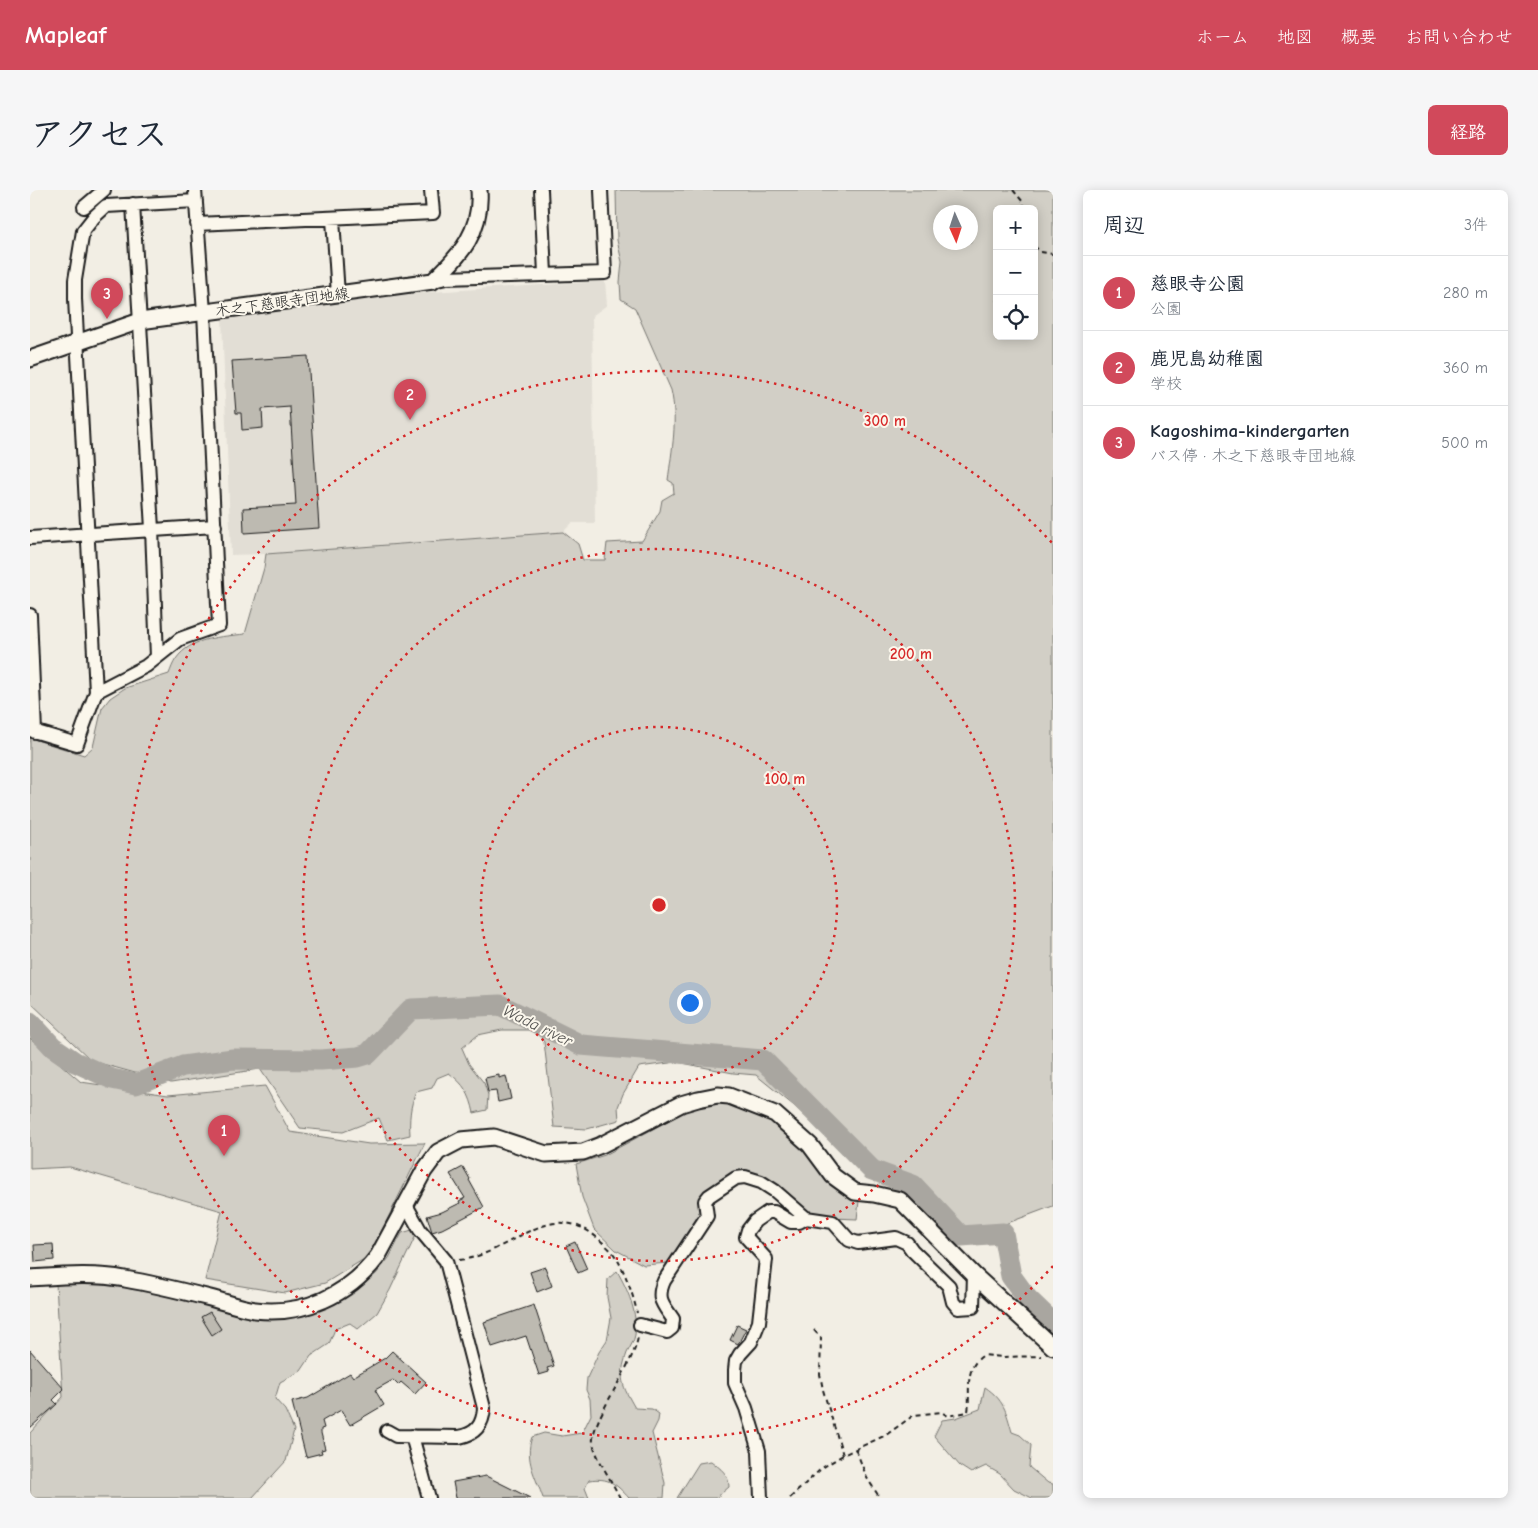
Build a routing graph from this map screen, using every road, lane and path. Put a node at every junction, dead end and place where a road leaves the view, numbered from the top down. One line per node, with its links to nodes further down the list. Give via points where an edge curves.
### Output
1 (104, 190): 10 (street)
2 (431, 190): 11 (street, via 433,213)
3 (479, 190): 16 (street, via 476,223 466,246)
4 (541, 190): 15 (street)
5 (602, 190): 15 (street, via 605,273)
6 (1013, 190): 9 (path)
7 (195, 196): 8 (street); 12 (street)
8 (133, 204): 19 (street); 20 (street, via 106,206 83,231 75,280)
9 (1024, 205)
10 (84, 207)
11 (333, 219): 12 (street); 17 (street)
12 (197, 224): 18 (street)
13 (1038, 249): 14 (path)
14 (1053, 254)
15 (545, 274): 16 (street)
16 (433, 281): 17 (street, 木之下慈眼寺団地線)
17 (338, 295): 18 (street, 木之下慈眼寺団地線)
18 (204, 312): 19 (street, 木之下慈眼寺団地線); 22 (street)
19 (140, 320): 20 (street, 木之下慈眼寺団地線); 23 (street)
20 (77, 342): 21 (street, 木之下慈眼寺団地線); 24 (street)
21 (30, 359)
22 (215, 526): 23 (street); 27 (street, via 219,625 180,639)
23 (152, 530): 24 (street); 27 (street)
24 (88, 534): 25 (street); 28 (street)
25 (30, 538)
26 (30, 615): 29 (street)
27 (157, 657): 28 (street)
28 (96, 692): 29 (street, via 77,744)
29 (32, 731)
30 (406, 1205): 32 (street, via 420,1230); 33 (street, via 438,1152 461,1140 494,1137 546,1154 583,1152 681,1104 718,1095 729,1096 775,1114 810,1145 833,1176 855,1192 900,1200); 34 (street, via 369,1268 330,1298 291,1310 253,1310 123,1278)
31 (806, 1218): 33 (street, via 833,1222 849,1240 858,1243 896,1238 907,1243 950,1286 953,1302 958,1308 973,1307); 35 (street, via 775,1191 745,1177 736,1178 708,1196 705,1201 707,1216 660,1290 660,1300 673,1319 672,1328 667,1332); 44 (street, via 791,1222 768,1212 754,1221 746,1237 766,1259 759,1322 751,1342 736,1361 735,1383 759,1451)
32 (446, 1261): 35 (path, via 472,1259 553,1222 580,1225 613,1253 636,1303); 39 (street, via 484,1408 483,1419 477,1430 469,1435)
33 (974, 1275): 37 (street)
34 (30, 1278)
35 (640, 1325): 43 (path, via 638,1341 593,1435 596,1451)
36 (814, 1330): 41 (path, via 821,1338 823,1390)
37 (1047, 1351): 40 (path, via 1003,1357 984,1355 972,1365 969,1375 968,1412 948,1416 941,1412 914,1415 886,1435)
38 (387, 1431): 39 (street, via 396,1436)
39 (412, 1436): 42 (street)
40 (856, 1450): 41 (path); 46 (path, via 867,1478)
41 (843, 1455): 45 (path, via 822,1468)
42 (429, 1498)
43 (620, 1498)
44 (761, 1498)
45 (790, 1498)
46 (880, 1498)

